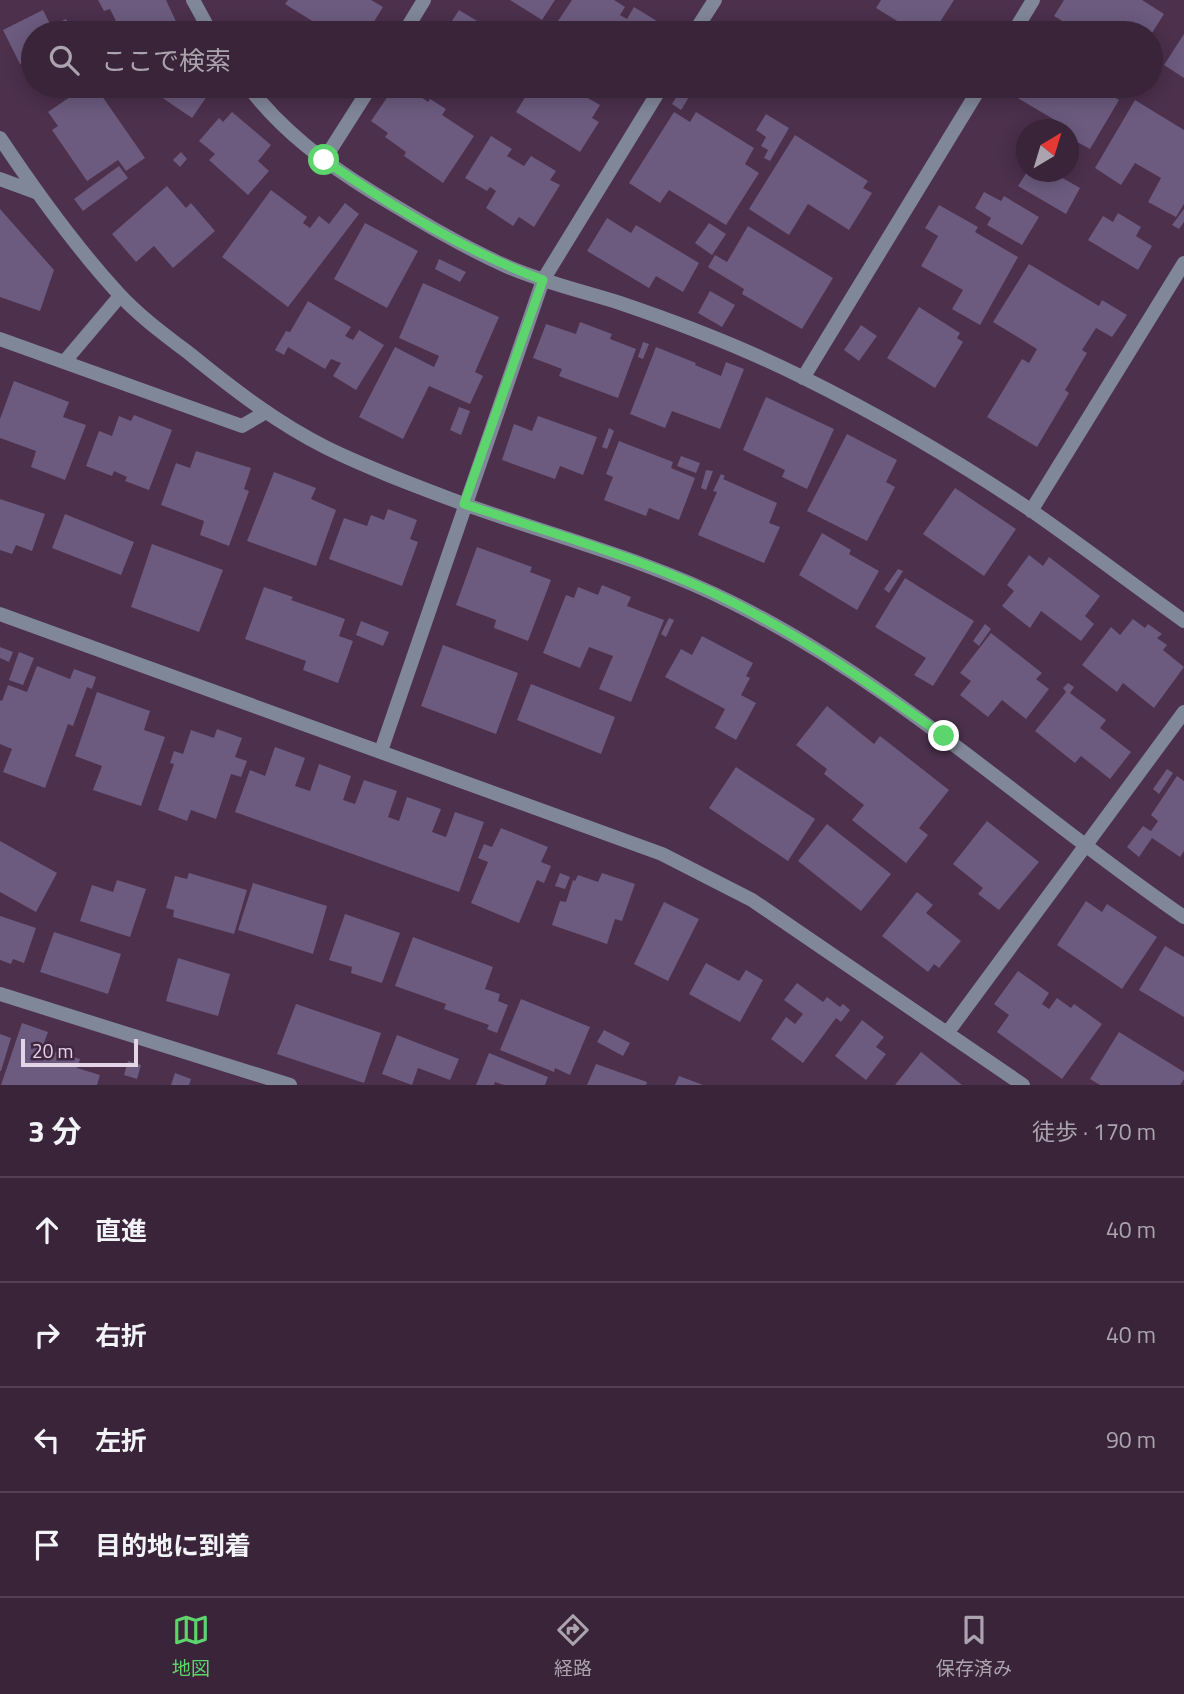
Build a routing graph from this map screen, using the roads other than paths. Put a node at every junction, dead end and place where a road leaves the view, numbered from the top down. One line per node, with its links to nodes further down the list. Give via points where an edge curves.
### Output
1 (193, 0): 5 (street)
2 (424, 0): 6 (street)
3 (715, 0): 7 (street)
4 (1033, 0): 8 (street)
5 (204, 21)
6 (411, 21)
7 (702, 21)
8 (1020, 21)
9 (257, 98): 14 (street)
10 (363, 98): 14 (street)
11 (655, 98): 18 (street)
12 (974, 98): 22 (street)
13 (0, 138): 16 (street)
14 (324, 160): 18 (street, via 426,225)
15 (0, 179): 16 (street)
16 (38, 193): 19 (street)
17 (1184, 263): 25 (street)
18 (543, 280): 22 (street, via 713,337); 24 (street)
19 (120, 296): 21 (street); 23 (street)
20 (0, 339): 21 (street)
21 (65, 361): 23 (street, via 242,426)
22 (803, 377): 25 (street, via 947,456)
23 (266, 412): 24 (street, via 326,447)
24 (464, 504): 29 (street); 30 (street, via 607,551 733,602 890,698)
25 (1031, 511): 27 (street)
26 (0, 614): 29 (street)
27 (1184, 621)
28 (1184, 712): 30 (street)
29 (381, 751): 33 (street, via 663,854 752,900)
30 (1086, 846): 31 (street); 33 (street)
31 (1184, 917)
32 (0, 994): 34 (street)
33 (948, 1032): 35 (street)
34 (290, 1085)
35 (1023, 1085)

